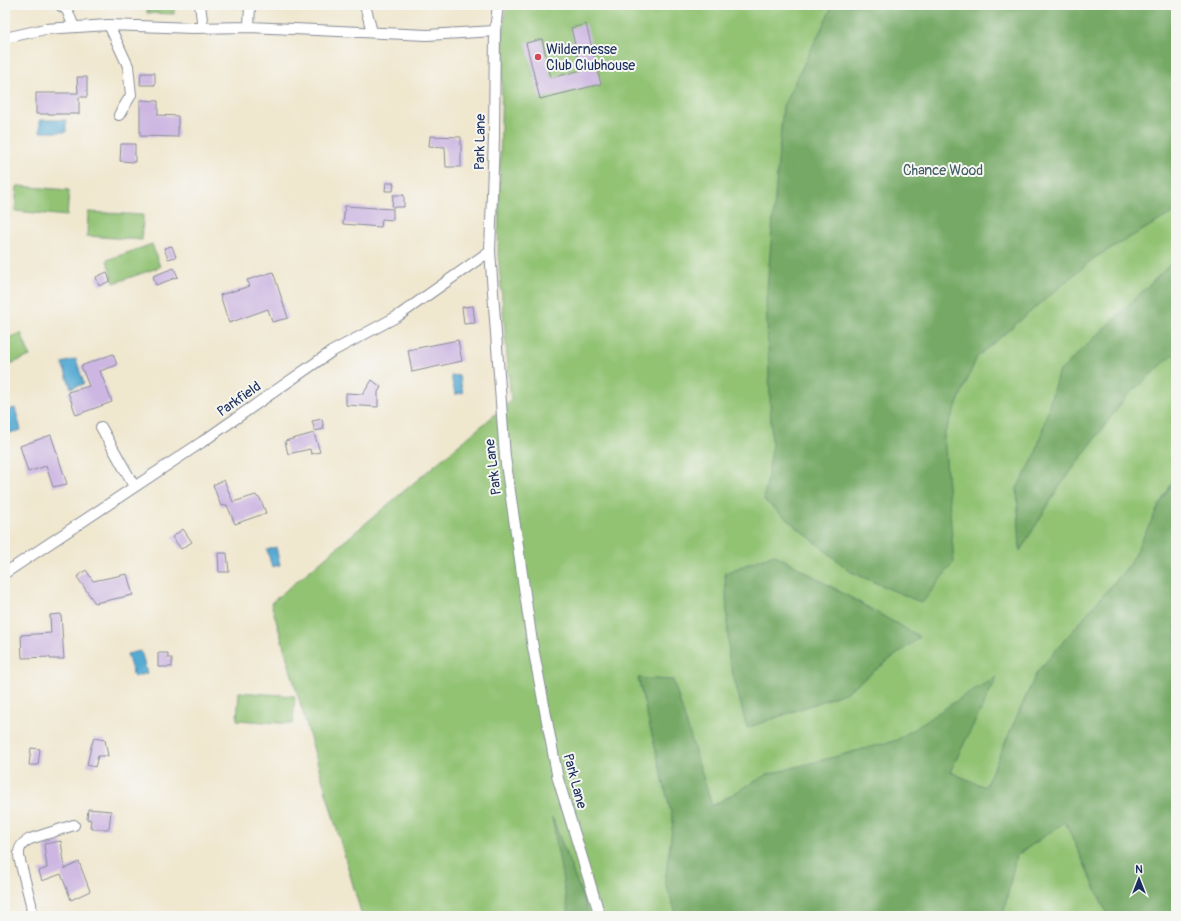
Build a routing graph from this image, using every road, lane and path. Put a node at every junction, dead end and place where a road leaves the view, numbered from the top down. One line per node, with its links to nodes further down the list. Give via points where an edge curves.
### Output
1 (60, 5): 7 (street, via 67,10)
2 (200, 5): 9 (street)
3 (250, 5): 8 (street)
4 (365, 5): 11 (street)
5 (498, 5): 10 (street, Park Lane)
6 (109, 25): 7 (street); 9 (street); 13 (street, via 128,66 131,95)
7 (74, 27): 12 (street, via 45,29)
8 (249, 27): 9 (street); 11 (street)
9 (203, 28)
10 (495, 31): 11 (street, via 427,35); 14 (street, Park Lane)
11 (372, 32)
12 (5, 38)
13 (119, 115)
14 (490, 251): 16 (street, Parkfield, via 398,316 331,352); 20 (street, Park Lane, via 505,457 532,642 558,779)
15 (101, 427): 16 (street)
16 (134, 486): 17 (street, Parkfield)
17 (5, 573)
18 (74, 825): 19 (street, via 30,839 19,848)
19 (32, 916)
20 (600, 916)

